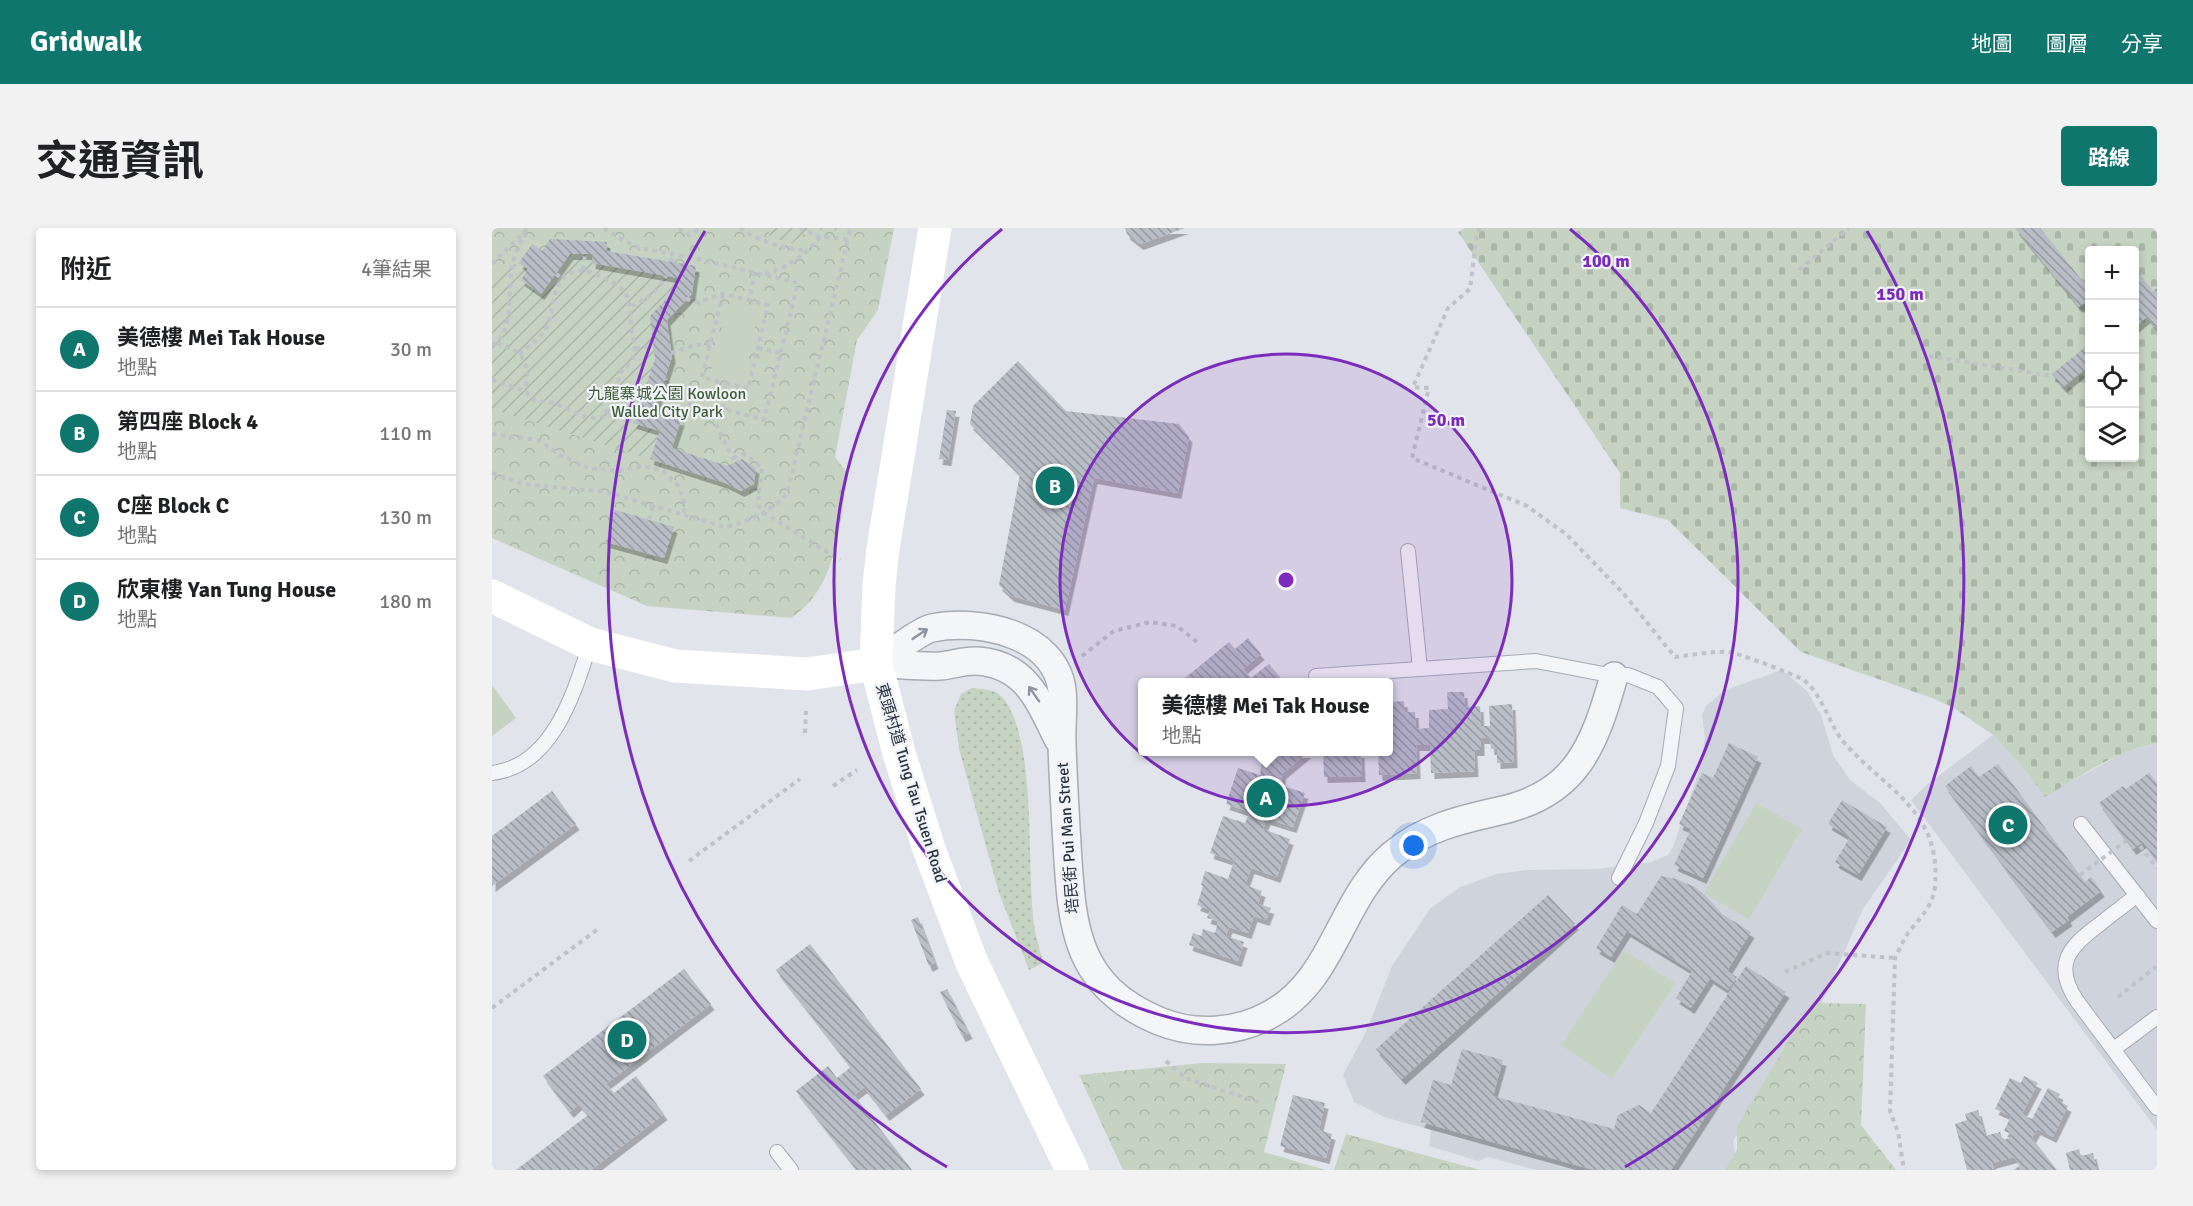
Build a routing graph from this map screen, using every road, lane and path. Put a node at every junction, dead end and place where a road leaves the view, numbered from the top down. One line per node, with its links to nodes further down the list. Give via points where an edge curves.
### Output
1 (604, 228): 15 (path, via 640,248)
2 (679, 228): 3 (path, via 689,235)
3 (700, 228)
4 (740, 228): 13 (path, via 766,243)
5 (800, 228): 11 (path)
6 (850, 228): 12 (path)
7 (935, 228): 59 (main road, 東頭村道 Tung Tau Tsuen Road, via 883,549)
8 (1480, 228): 80 (path, via 1470,289 1448,308 1413,387 1429,388 1412,458 1527,506 1566,534 1624,594 1675,657 1730,652 1803,680 1842,739 1907,802 1929,835 1935,866 1931,903)
9 (1849, 228): 19 (path)
10 (526, 230): 17 (path); 29 (path, via 512,265 505,328)
11 (820, 237): 12 (path); 13 (path)
12 (848, 239): 50 (path, via 787,494)
13 (807, 251): 22 (path, via 787,267)
14 (585, 254): 18 (path)
15 (673, 254): 16 (path); 20 (path)
16 (671, 262)
17 (492, 264)
18 (584, 270): 24 (path); 28 (path, via 613,282)
19 (1799, 270)
20 (755, 273): 22 (path); 27 (path)
21 (556, 274): 24 (path)
22 (763, 275): 35 (path, via 798,283)
23 (666, 276): 28 (path, via 646,300)
24 (562, 278): 36 (path, via 544,332)
25 (723, 294): 26 (path, via 697,302); 27 (path); 30 (path)
26 (686, 299)
27 (748, 300): 33 (path, via 768,305)
28 (631, 306): 32 (path)
29 (494, 344): 36 (path)
30 (710, 344): 34 (path); 41 (path, via 702,377)
31 (654, 347): 32 (path)
32 (635, 348): 45 (path, via 633,358 620,373 617,399)
33 (758, 348): 35 (path); 41 (path, via 748,389)
34 (671, 353)
35 (780, 353): 43 (path, via 764,420)
36 (519, 354): 42 (path, via 527,365)
37 (1929, 356): 38 (path)
38 (2052, 376)
39 (665, 379): 46 (path, via 681,399)
40 (492, 380): 42 (path)
41 (725, 383): 43 (path)
42 (525, 391): 45 (path, via 535,400 555,403 582,416)
43 (724, 409): 46 (path)
44 (636, 415): 45 (path)
45 (603, 416)
46 (712, 416): 50 (path, via 734,461 744,454 762,466 758,505)
47 (492, 434): 51 (path, via 538,440 560,456 588,468 619,471 642,466 662,470 677,484 684,499)
48 (492, 473): 49 (path, via 523,484 606,492)
49 (653, 505): 51 (path); 52 (path)
50 (764, 513): 51 (path, via 725,527); 54 (path)
51 (684, 515)
52 (649, 520)
53 (1408, 551): 60 (lane)
54 (840, 560)
55 (492, 596): 57 (main road)
56 (1197, 642): 58 (path, via 1177,626 1150,622 1114,631)
57 (590, 644): 59 (main road, via 675,666 807,674); 67 (lane, via 561,719 548,738 508,771)
58 (1078, 659)
59 (876, 664): 65 (street, 培民街 Pui Man Street, one-way to 59, via 1031,688 1010,669 975,661 940,666); 65 (street, 培民街 Pui Man Street, one-way to 65, via 929,628 972,626 1014,633 1047,656 1056,670 1062,689); 92 (main road, 東頭村道 Tung Tau Tsuen Road, via 929,849 972,963)
60 (1420, 669): 61 (lane); 62 (lane, via 1536,661)
61 (1316, 676)
62 (1614, 676): 65 (street, 培民街 Pui Man Street, via 1591,745 1563,781 1525,804 1447,823 1408,842 1375,871 1363,888 1330,952 1304,990 1270,1015 1231,1029 1187,1030 1142,1014 1123,1002 1092,967 1081,948 1071,906); 76 (lane, via 1628,675 1658,687 1676,708 1668,766 1647,824)
63 (806, 711): 64 (path)
64 (805, 734)
65 (1062, 745)
66 (858, 770): 69 (path)
67 (492, 773)
68 (800, 779): 73 (path)
69 (833, 786)
70 (2081, 824): 77 (lane)
71 (2126, 841): 75 (path, bridge)
72 (2140, 846): 74 (path)
73 (689, 861)
74 (2157, 868)
75 (2080, 875)
76 (1619, 878)
77 (2137, 895): 78 (lane); 86 (lane, via 2079,940 2065,968 2071,992)
78 (2157, 921)
79 (598, 929): 84 (path)
80 (1895, 958): 82 (path, via 1827,953); 93 (path, via 1890,1111)
81 (2157, 966): 83 (path)
82 (1785, 972)
83 (2118, 997)
84 (492, 1008)
85 (2157, 1017): 86 (lane)
86 (2114, 1049): 89 (lane)
87 (1166, 1061): 88 (path, via 1185,1078)
88 (1261, 1103)
89 (2157, 1108)
90 (777, 1152): 91 (lane)
91 (791, 1170)
92 (1072, 1170)
93 (1904, 1170)

